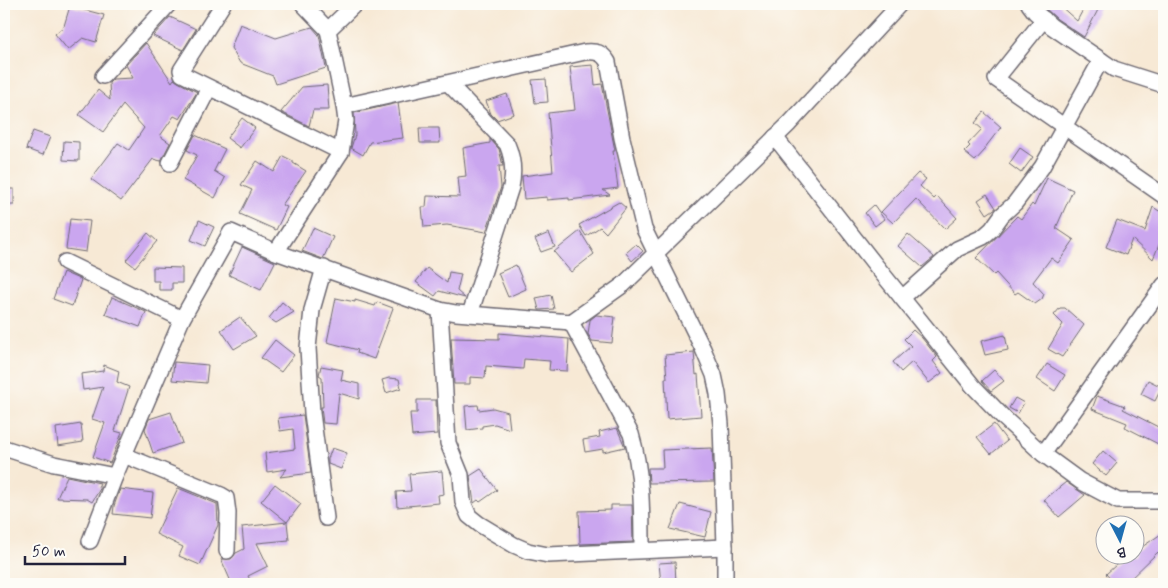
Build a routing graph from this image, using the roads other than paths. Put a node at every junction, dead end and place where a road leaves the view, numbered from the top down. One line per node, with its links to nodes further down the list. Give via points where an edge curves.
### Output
1 (170, 4): 10 (street)
2 (223, 4): 13 (street, via 181,70 184,77)
3 (303, 4): 8 (street)
4 (355, 4): 8 (street)
5 (900, 4): 16 (street)
6 (1029, 4): 7 (street)
7 (1044, 19): 9 (street); 15 (street, via 996,79)
8 (328, 30): 14 (street)
9 (1101, 60): 12 (street, via 1114,69); 15 (street)
10 (103, 76)
11 (449, 84): 14 (street); 21 (street, via 585,52 600,52 605,56 644,229); 27 (street, via 507,144 513,166 511,187)
12 (1164, 85)
13 (209, 88): 17 (street); 18 (street)
14 (344, 106): 17 (street, via 346,121)
15 (1065, 126): 19 (street); 25 (street, via 1042,167 992,229 957,249)
16 (775, 137): 21 (street); 25 (street)
17 (341, 152): 20 (street)
18 (170, 163)
19 (1164, 196)
20 (276, 252): 23 (street); 28 (street, via 231,232)
21 (655, 252): 29 (street, via 622,285); 37 (street, via 703,349 716,385 721,424)
22 (65, 262): 28 (street)
23 (324, 268): 26 (street); 35 (street, via 312,310 308,355)
24 (1164, 285): 31 (street)
25 (902, 298): 31 (street, via 973,386)
26 (440, 310): 27 (street); 39 (street, via 448,443 461,475 463,502 469,516 514,545 548,555)
27 (470, 314): 29 (street)
28 (182, 319): 32 (street)
29 (571, 322): 39 (street, via 631,434 642,510)
30 (4, 448): 33 (street, via 54,464)
31 (1043, 454): 34 (street, via 1118,501)
32 (124, 456): 33 (street); 38 (street, via 226,498)
33 (116, 476): 36 (street)
34 (1164, 501)
35 (326, 518)
36 (90, 541)
37 (725, 547): 39 (street); 40 (street)
38 (227, 550)
39 (642, 550)
40 (725, 584)

